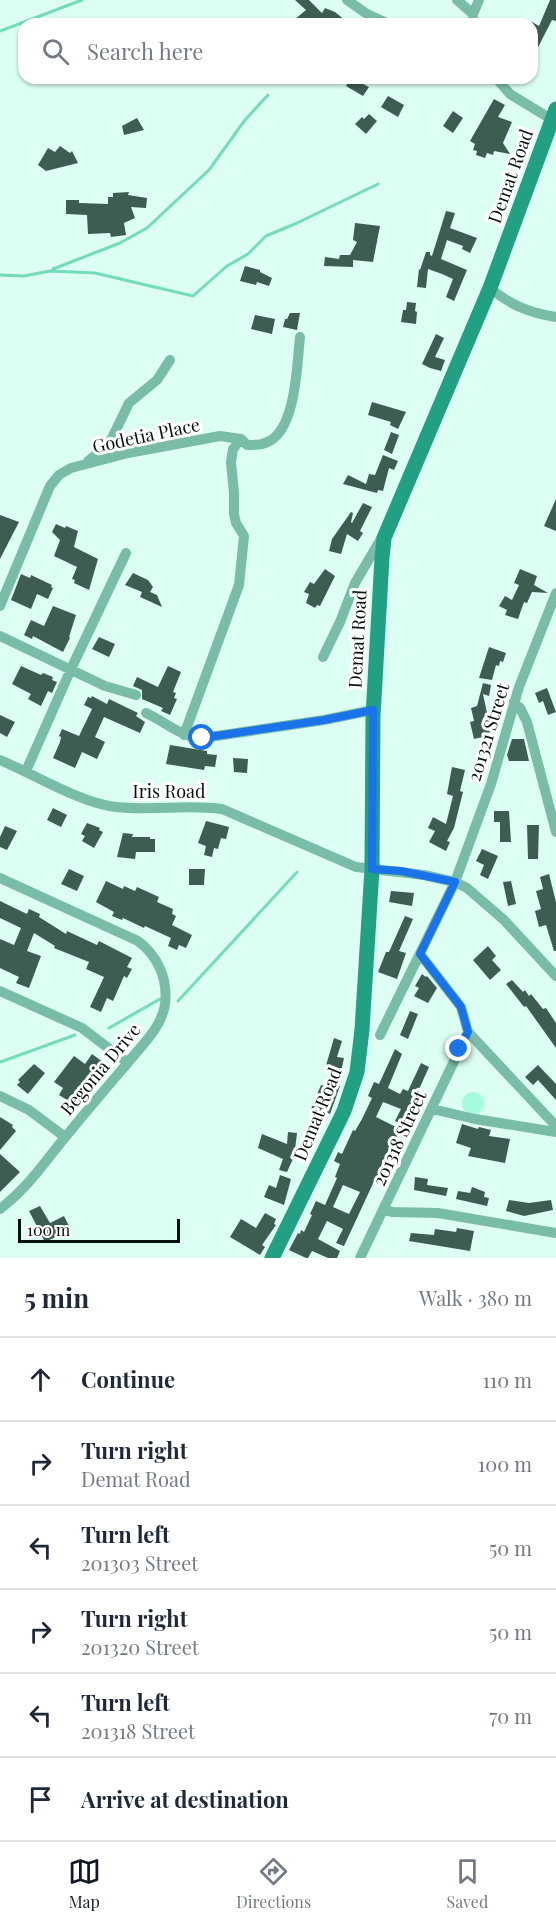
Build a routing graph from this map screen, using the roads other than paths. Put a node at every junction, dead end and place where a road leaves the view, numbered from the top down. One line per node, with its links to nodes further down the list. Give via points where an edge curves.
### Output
1 (347, 0): 4 (street)
2 (456, 0): 5 (street)
3 (479, 0): 6 (street)
4 (376, 18)
5 (471, 18)
6 (472, 18)
7 (501, 84): 8 (street, via 510,94)
8 (554, 114): 9 (street, Demat Road)
9 (490, 288): 10 (street, via 532,313); 15 (street, Demat Road)
10 (556, 317)
11 (300, 337): 13 (street, Godetia Place, via 286,420 276,437 262,444 247,446)
12 (171, 360): 14 (street, via 157,380 129,403 105,447)
13 (241, 439): 14 (street, Godetia Place, via 220,436); 26 (street, via 233,449 231,462 234,514 244,536 239,585)
14 (83, 465): 18 (street, Godetia Place, via 71,468 50,486)
15 (388, 526): 20 (street, via 355,583); 24 (street, Demat Road, via 382,558)
16 (126, 553): 21 (street)
17 (556, 593): 23 (street, 201321 Street)
18 (0, 606)
19 (0, 636): 21 (street)
20 (323, 657)
21 (71, 669): 22 (street, via 105,686); 28 (street)
22 (136, 695)
23 (514, 702): 29 (street, via 526,722); 32 (street, 201321 Street, via 491,784)
24 (373, 710): 26 (street, via 221,736); 30 (street, Demat Road)
25 (146, 713): 26 (street)
26 (184, 735)
27 (0, 760): 28 (street, Iris Road)
28 (26, 771): 30 (street, Iris Road, via 107,806 222,809 343,863)
29 (556, 832)
30 (372, 869): 32 (street, Iris Road); 47 (street, Demat Road, via 357,1072 344,1111)
31 (0, 878): 38 (street, Begonia Drive, via 135,939 156,960 164,978 164,1009 151,1035)
32 (455, 882): 33 (street, 201321 Street); 34 (street, via 504,920)
33 (420, 954): 36 (street, via 461,1007); 37 (street, 201321 Street)
34 (556, 976)
35 (0, 991): 38 (street, via 82,1028)
36 (468, 1032): 40 (street, 201318 Street); 41 (street)
37 (380, 1035)
38 (128, 1062): 43 (street, Begonia Drive)
39 (0, 1096): 43 (street, via 28,1110)
40 (432, 1109): 42 (street); 45 (street, 201318 Street)
41 (556, 1126)
42 (556, 1132)
43 (64, 1137): 44 (street, Begonia Drive, via 29,1183)
44 (0, 1209)
45 (384, 1209): 46 (street, via 438,1213); 48 (street, 201318 Street)
46 (556, 1233)
47 (272, 1258)
48 (360, 1258)

